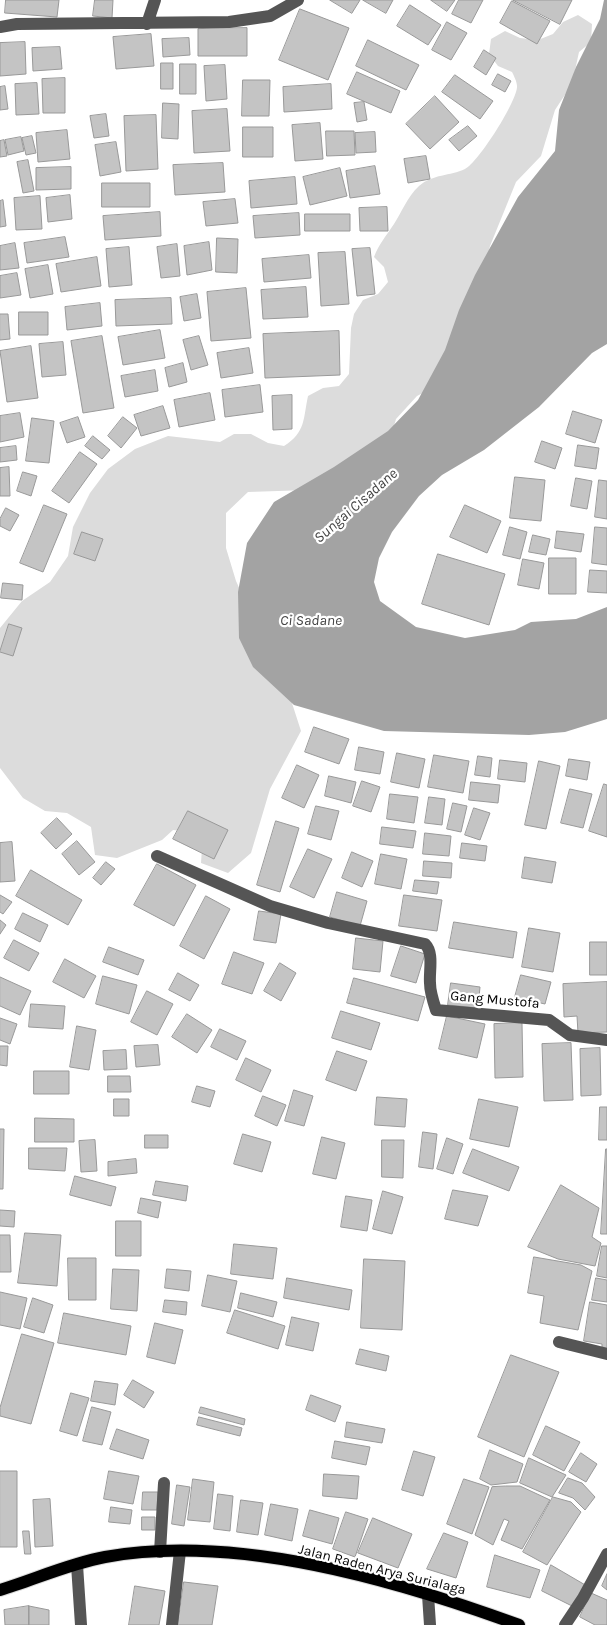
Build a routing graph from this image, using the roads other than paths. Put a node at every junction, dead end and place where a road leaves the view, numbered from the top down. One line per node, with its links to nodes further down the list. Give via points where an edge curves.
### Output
1 (155, 0): 3 (street)
2 (298, 0): 3 (street, via 270,16 229,22)
3 (147, 24): 4 (street, via 18,24)
4 (0, 27)
5 (157, 856): 6 (street, Gang Mustofa, via 270,906 328,923 425,944 429,948 430,982 436,1010 549,1020 570,1035)
6 (607, 1040)
7 (558, 1342): 8 (street)
8 (607, 1354)
9 (164, 1483): 11 (street)
10 (180, 1551): 11 (main road, Jalan Raden Arya Surialaga); 15 (main road, Jalan Raden Arya Surialaga, via 245,1554 304,1564); 17 (street)
11 (160, 1552): 13 (main road, Jalan Raden Arya Surialaga, via 104,1557)
12 (607, 1554): 20 (street)
13 (77, 1565): 14 (main road, Jalan Raden Arya Surialaga); 16 (street)
14 (0, 1590)
15 (428, 1595): 18 (street); 19 (main road, Jalan Raden Arya Surialaga)
16 (81, 1625)
17 (172, 1625)
18 (430, 1625)
19 (519, 1625)
20 (565, 1625)

